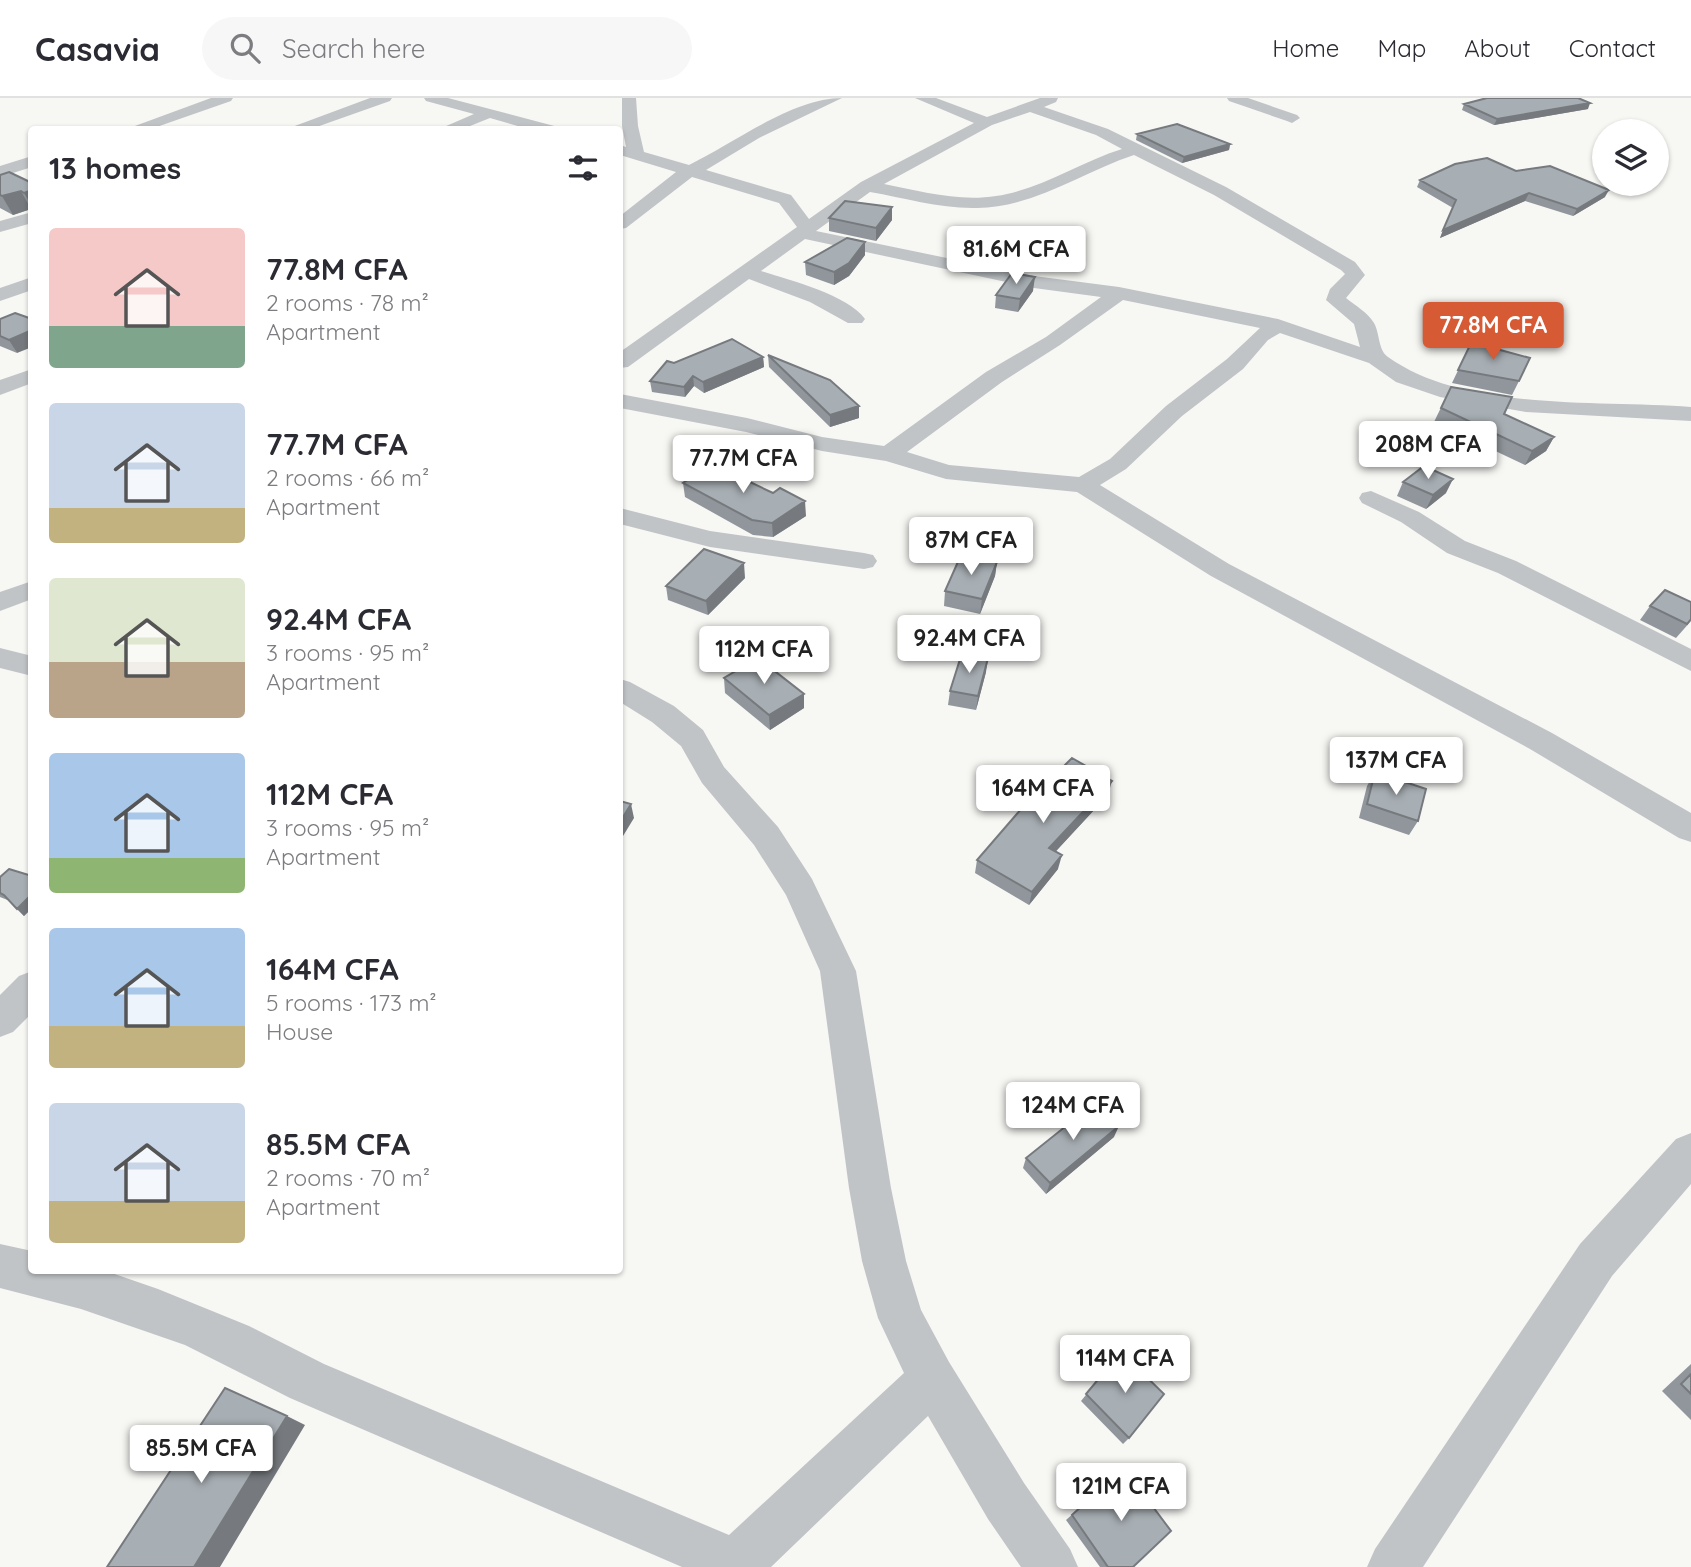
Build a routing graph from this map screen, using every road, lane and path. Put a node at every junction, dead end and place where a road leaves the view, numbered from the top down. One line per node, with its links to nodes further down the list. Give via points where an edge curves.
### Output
1 (226, 98): 17 (street)
2 (385, 98): 13 (street)
3 (431, 98): 12 (street)
4 (629, 98): 22 (street)
5 (797, 98): 10 (street)
6 (835, 98): 10 (street)
7 (922, 98): 15 (street)
8 (1053, 98): 11 (street)
9 (1234, 98): 14 (street)
10 (819, 104): 24 (street, via 753,135)
11 (1031, 107): 15 (street); 21 (street, via 1102,132)
12 (491, 113): 19 (street); 20 (street)
13 (336, 114): 16 (street); 18 (street)
14 (1292, 118)
15 (987, 122): 26 (street)
16 (355, 124)
17 (143, 126)
18 (302, 126)
19 (455, 126)
20 (538, 126)
21 (1134, 150): 26 (street, via 992,202 961,202); 39 (street, via 1220,191 1352,269 1354,276 1335,298 1361,321)
22 (628, 152): 24 (street)
23 (28, 162): 25 (street)
24 (693, 171): 27 (street); 30 (street)
25 (0, 172)
26 (867, 186): 28 (street)
27 (785, 199): 28 (street); 32 (street)
28 (846, 199): 32 (street)
29 (28, 218): 31 (street)
30 (623, 222)
31 (0, 227)
32 (805, 231): 33 (street); 35 (street, via 1034,282)
33 (746, 272): 37 (street, via 792,288); 40 (street)
34 (28, 284): 36 (street)
35 (1119, 293): 38 (street); 45 (street)
36 (0, 295)
37 (855, 319)
38 (1278, 325): 39 (street); 46 (street, via 1118,464)
39 (1378, 359): 44 (street, via 1426,385 1480,398)
40 (623, 360)
41 (28, 376): 42 (street)
42 (0, 387)
43 (623, 402): 45 (street)
44 (1691, 414)
45 (889, 454): 46 (street, via 946,472)
46 (1083, 485): 56 (street, via 1220,570 1541,741)
47 (1371, 498): 53 (street, via 1456,547)
48 (623, 517): 49 (street, via 727,543)
49 (864, 561)
50 (28, 591): 51 (street)
51 (0, 602)
52 (0, 657): 54 (street)
53 (1691, 661)
54 (28, 665)
55 (623, 690): 63 (street, via 692,738 713,775 766,836 800,889 838,971 884,1261 901,1318)
56 (1691, 829)
57 (28, 991): 58 (street)
58 (0, 1020)
59 (1691, 1153): 66 (street, via 1596,1260)
60 (0, 1266): 61 (street)
61 (28, 1272)
62 (37, 1274): 64 (street, via 188,1320 255,1350 307,1381)
63 (932, 1379): 64 (street, via 756,1547); 65 (street)
64 (730, 1565)
65 (1052, 1567)
66 (1393, 1567)

